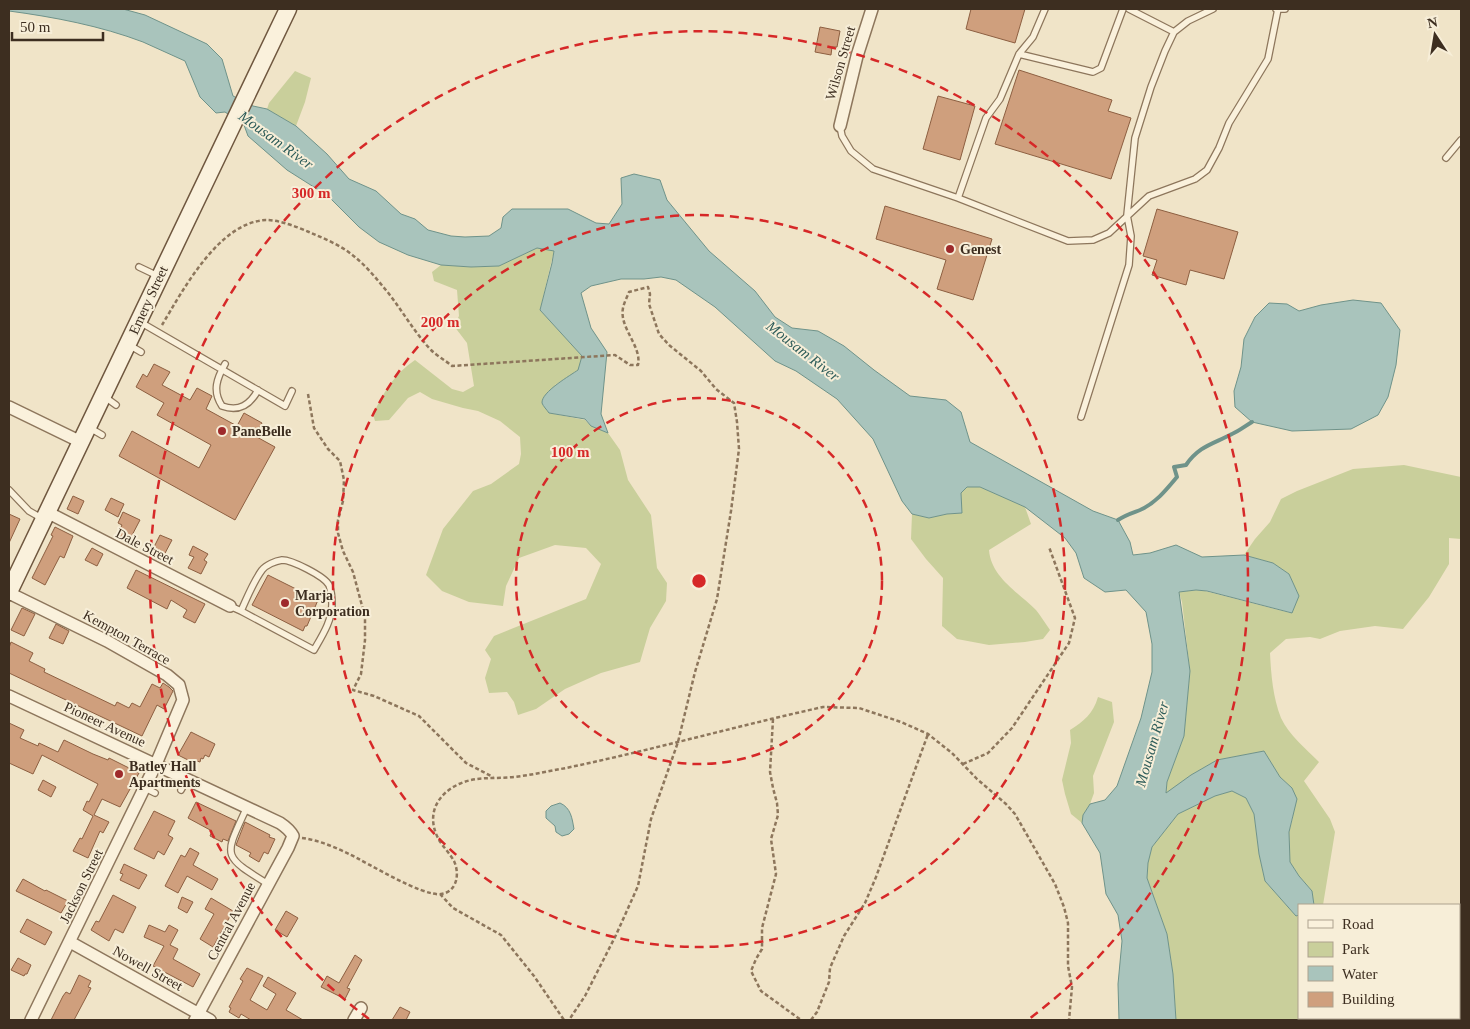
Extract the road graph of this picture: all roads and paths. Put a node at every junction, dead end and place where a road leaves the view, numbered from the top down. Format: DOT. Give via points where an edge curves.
graph roads {
  1 [pos="288,9"];
  2 [pos="872,9"];
  3 [pos="1045,9"];
  4 [pos="1123,9"];
  5 [pos="1128,9"];
  6 [pos="1213,9"];
  7 [pos="1277,9"];
  8 [pos="1285,9"];
  9 [pos="1174,32"];
  10 [pos="1018,54"];
  11 [pos="840,126"];
  12 [pos="1461,140"];
  13 [pos="1446,158"];
  14 [pos="958,198"];
  15 [pos="1127,215"];
  16 [pos="139,267"];
  17 [pos="160,277"];
  18 [pos="138,321"];
  19 [pos="158,333"];
  20 [pos="224,367"];
  21 [pos="258,390"];
  22 [pos="292,391"];
  23 [pos="308,394"];
  24 [pos="9,407"];
  25 [pos="1081,417"];
  26 [pos="91,435"];
  27 [pos="9,490"];
  28 [pos="46,516"];
  29 [pos="1049,547"];
  30 [pos="9,592"];
  31 [pos="230,606"];
  32 [pos="241,611"];
  33 [pos="9,696"];
  34 [pos="773,719"];
  35 [pos="928,734"];
  36 [pos="678,742"];
  37 [pos="156,764"];
  38 [pos="964,764"];
  39 [pos="493,777"];
  40 [pos="186,779"];
  41 [pos="181,790"];
  42 [pos="246,807"];
  43 [pos="292,836"];
  44 [pos="268,884"];
  45 [pos="440,894"];
  46 [pos="70,942"];
  47 [pos="361,1008"];
  48 [pos="197,1017"];
  49 [pos="31,1020"];
  50 [pos="210,1020"];
  51 [pos="354,1020"];
  52 [pos="564,1020"];
  53 [pos="569,1020"];
  54 [pos="801,1020"];
  55 [pos="811,1020"];
  56 [pos="1069,1020"];
  1 -- 17 [label="street, Emery Street"];
  2 -- 11 [label="street, Wilson Street"];
  3 -- 10 [label="lane" via="1033,37"];
  4 -- 10 [label="lane" via="1101,68 1092,72"];
  5 -- 9 [label="lane"];
  6 -- 9 [label="lane"];
  7 -- 8 [label="lane"];
  7 -- 15 [label="lane" via="1268,59 1229,123 1207,170 1195,179 1149,196"];
  9 -- 15 [label="lane" via="1151,87 1135,138"];
  10 -- 14 [label="lane" via="1000,100 986,118"];
  11 -- 14 [label="lane" via="851,151 873,169"];
  12 -- 13 [label="lane"];
  14 -- 15 [label="lane" via="1068,241 1093,240 1109,233"];
  15 -- 25 [label="lane" via="1130,266"];
  16 -- 17 [label="lane"];
  17 -- 18 [label="street, Emery Street"];
  18 -- 19 [label="lane"];
  18 -- 26 [label="street, Emery Street" via="134,348"];
  19 -- 20 [label="lane"];
  19 -- 36 [label="path" via="187,283 209,254 224,239 255,222 275,221 304,230 356,258 431,350 452,366 616,355 630,366 638,364 640,357 627,333 622,309 629,292 648,287 649,304 659,334 734,404 739,450 717,599"];
  20 -- 21 [label="lane"];
  20 -- 21 [label="lane" via="216,384 222,406 234,409 247,405"];
  21 -- 22 [label="lane" via="284,406"];
  23 -- 39 [label="path" via="314,428 340,461 344,480 338,533 365,617 361,674 353,690 419,716 466,763"];
  24 -- 26 [label="street"];
  26 -- 28 [label="street, Emery Street"];
  27 -- 28 [label="lane" via="29,511"];
  28 -- 30 [label="street, Emery Street"];
  28 -- 31 [label="street, Dale Street"];
  29 -- 38 [label="path" via="1075,618 1069,642 1012,728 988,753"];
  30 -- 37 [label="street, Kempton Terrace" via="108,641 176,682 182,693 182,705"];
  31 -- 32 [label="lane"];
  32 -- 32 [label="lane" via="314,650 332,612 329,585 294,563 279,561 262,570"];
  33 -- 37 [label="street, Pioneer Avenue"];
  34 -- 35 [label="path" via="823,707 859,708"];
  34 -- 36 [label="path"];
  34 -- 54 [label="path" via="770,772 778,815 771,839 776,874 762,928 762,949 751,971 760,991"];
  35 -- 38 [label="path"];
  35 -- 55 [label="path" via="876,877 865,903 844,936 830,968 829,982"];
  36 -- 39 [label="path" via="566,768"];
  36 -- 53 [label="path" via="651,819 638,886 612,944"];
  37 -- 40 [label="street, Pioneer Avenue"];
  37 -- 46 [label="street, Jackson Street" via="150,791"];
  38 -- 56 [label="path" via="1015,814 1058,890 1068,924 1067,957 1072,987"];
  39 -- 45 [label="path" via="460,783 440,797 433,823 437,837 454,860 456,876 451,890"];
  40 -- 41 [label="lane"];
  40 -- 42 [label="street, Pioneer Avenue"];
  42 -- 43 [label="street, Pioneer Avenue" via="280,823"];
  42 -- 44 [label="lane" via="230,851 236,864"];
  43 -- 44 [label="street, Central Avenue"];
  43 -- 45 [label="path" via="333,847 407,884"];
  44 -- 48 [label="street, Central Avenue"];
  45 -- 52 [label="path" via="453,908 501,936"];
  46 -- 48 [label="street, Nowell Street"];
  46 -- 49 [label="street, Jackson Street"];
  47 -- 51 [label="street"];
  48 -- 50 [label="street, Nowell Street"];
}
